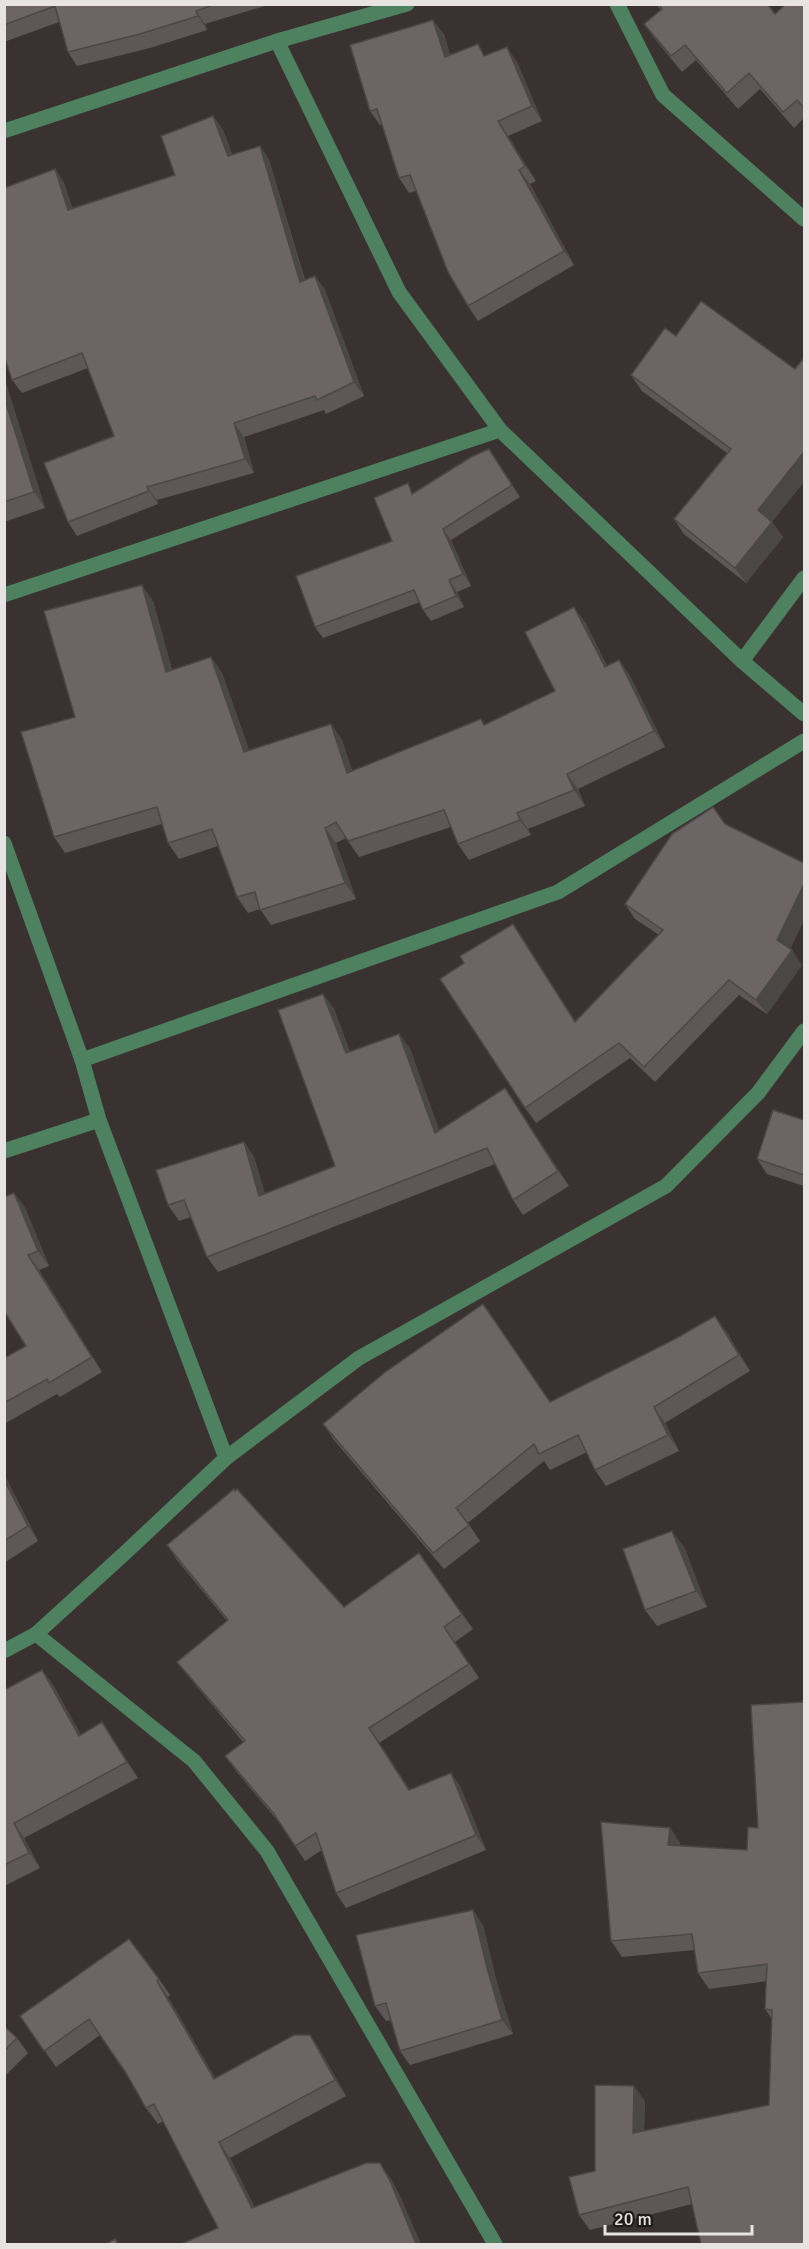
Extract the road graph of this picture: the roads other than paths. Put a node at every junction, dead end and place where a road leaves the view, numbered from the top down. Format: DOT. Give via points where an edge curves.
graph roads {
  1 [pos="406,4"];
  2 [pos="617,4"];
  3 [pos="277,42"];
  4 [pos="4,131"];
  5 [pos="804,219"];
  6 [pos="500,430"];
  7 [pos="804,578"];
  8 [pos="4,595"];
  9 [pos="742,661"];
  10 [pos="804,714"];
  11 [pos="804,741"];
  12 [pos="4,843"];
  13 [pos="804,1031"];
  14 [pos="82,1060"];
  15 [pos="99,1120"];
  16 [pos="4,1151"];
  17 [pos="226,1458"];
  18 [pos="36,1634"];
  19 [pos="4,1651"];
  20 [pos="495,2244"];
  1 -- 3 [label="street"];
  2 -- 5 [label="street" via="663,95"];
  3 -- 4 [label="street"];
  3 -- 6 [label="street" via="399,292"];
  6 -- 8 [label="street"];
  6 -- 9 [label="street"];
  7 -- 9 [label="street"];
  9 -- 10 [label="street"];
  11 -- 14 [label="street" via="558,892"];
  12 -- 14 [label="street"];
  13 -- 17 [label="street" via="758,1093 666,1186 359,1358"];
  14 -- 15 [label="street"];
  15 -- 16 [label="street"];
  15 -- 17 [label="street"];
  17 -- 18 [label="street"];
  18 -- 19 [label="street"];
  18 -- 20 [label="street" via="194,1761 267,1851"];
}
